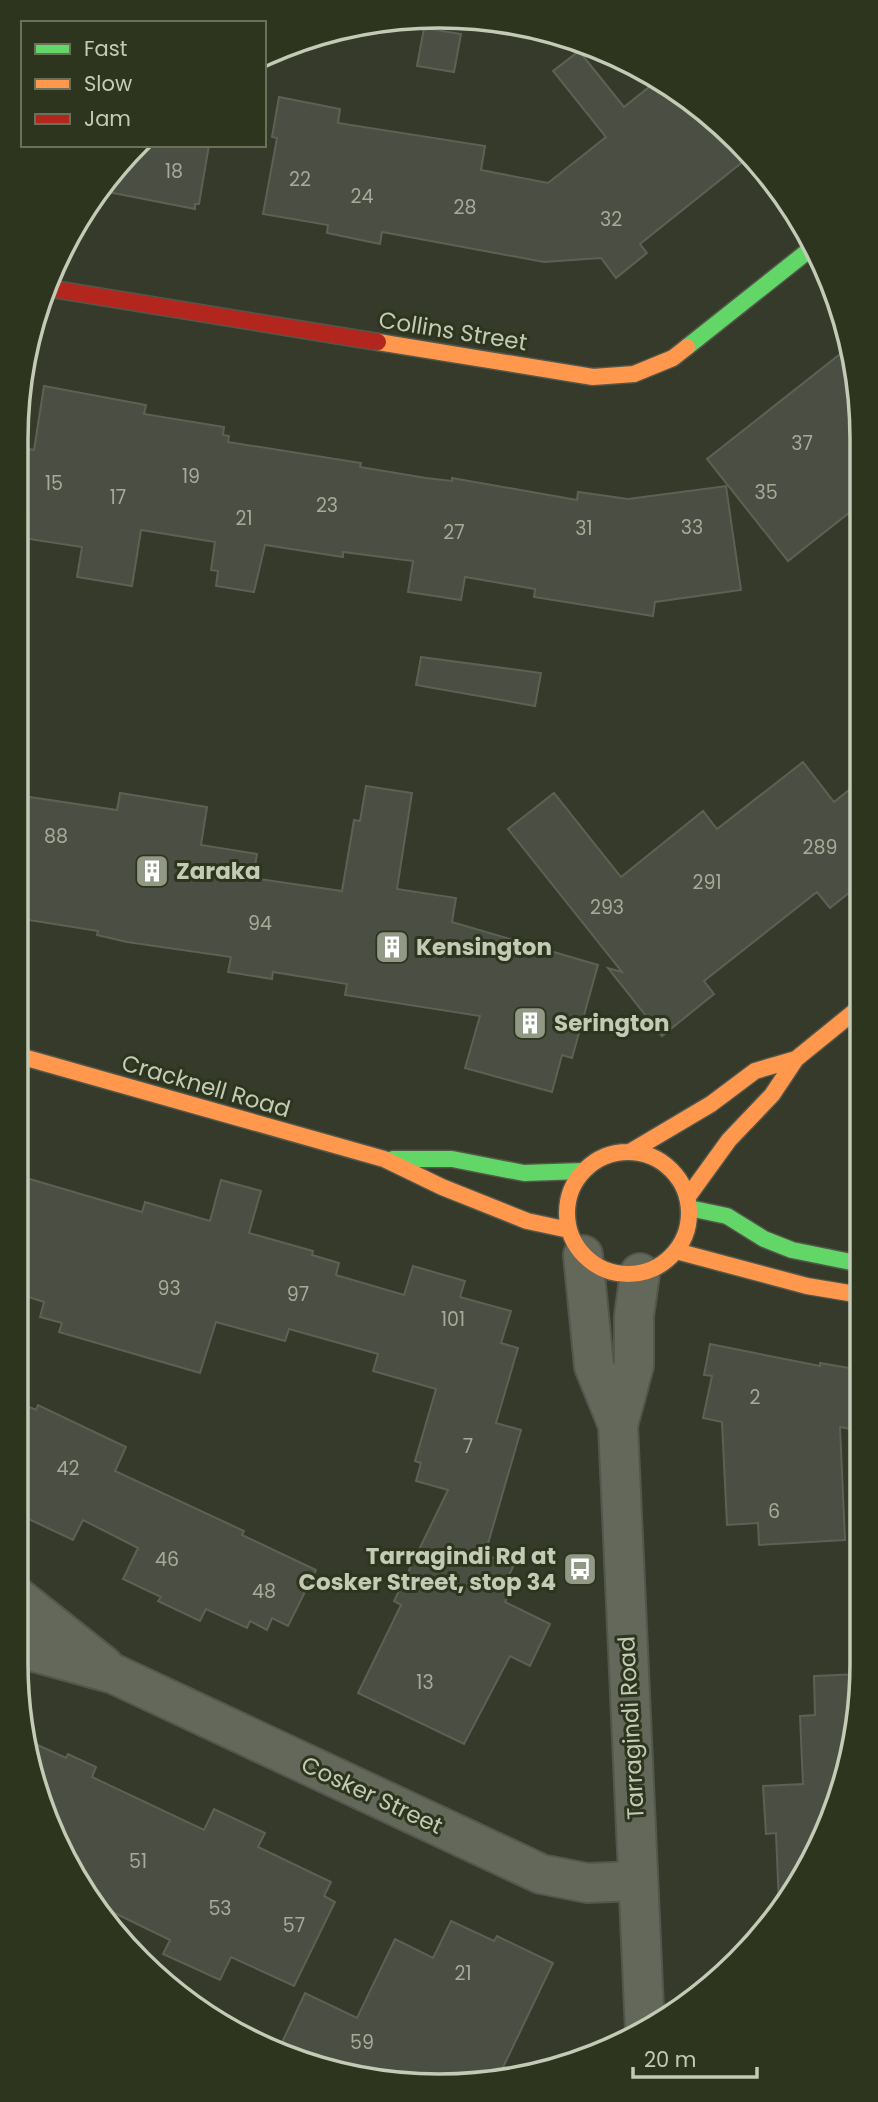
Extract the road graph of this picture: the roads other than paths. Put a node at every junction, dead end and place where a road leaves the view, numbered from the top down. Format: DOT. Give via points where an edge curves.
graph roads {
  1 [pos="806,253"];
  2 [pos="56,290"];
  3 [pos="850,1015"];
  4 [pos="28,1058"];
  5 [pos="796,1059"];
  6 [pos="629,1152"];
  7 [pos="384,1160"];
  8 [pos="583,1171"];
  9 [pos="688,1203"];
  10 [pos="576,1242"];
  11 [pos="676,1251"];
  12 [pos="850,1262"];
  13 [pos="640,1273"];
  14 [pos="850,1293"];
  15 [pos="618,1425"];
  16 [pos="28,1606"];
  17 [pos="28,1650"];
  18 [pos="114,1674"];
  19 [pos="638,1881"];
  20 [pos="644,2019"];
  1 -- 2 [label="street, Collins Street" via="673,358 634,374 611,376 579,375"];
  3 -- 5 [label="street"];
  4 -- 7 [label="street, Cracknell Road"];
  5 -- 6 [label="street" via="755,1071 711,1104"];
  5 -- 9 [label="street" via="772,1095 729,1140"];
  6 -- 8 [label="street" via="612,1153"];
  6 -- 9 [label="street" via="649,1155 666,1165 679,1180"];
  7 -- 8 [label="street, Cracknell Road" via="452,1159 524,1173"];
  7 -- 10 [label="street, Cracknell Road"];
  8 -- 10 [label="street" via="571,1188 567,1209"];
  9 -- 11 [label="street" via="684,1238"];
  9 -- 12 [label="street" via="727,1216 792,1250"];
  10 -- 13 [label="street" via="600,1267"];
  10 -- 15 [label="street, Tarragindi Road" via="594,1366"];
  11 -- 13 [label="street" via="660,1265"];
  11 -- 14 [label="street"];
  13 -- 15 [label="street, Tarragindi Road" via="634,1365"];
  15 -- 19 [label="street, Tarragindi Road"];
  16 -- 18 [label="street, Cosker Street"];
  17 -- 18 [label="street, Cosker Street"];
  18 -- 19 [label="street, Cosker Street" via="541,1874 587,1882"];
  19 -- 20 [label="street, Tarragindi Road"];
}
